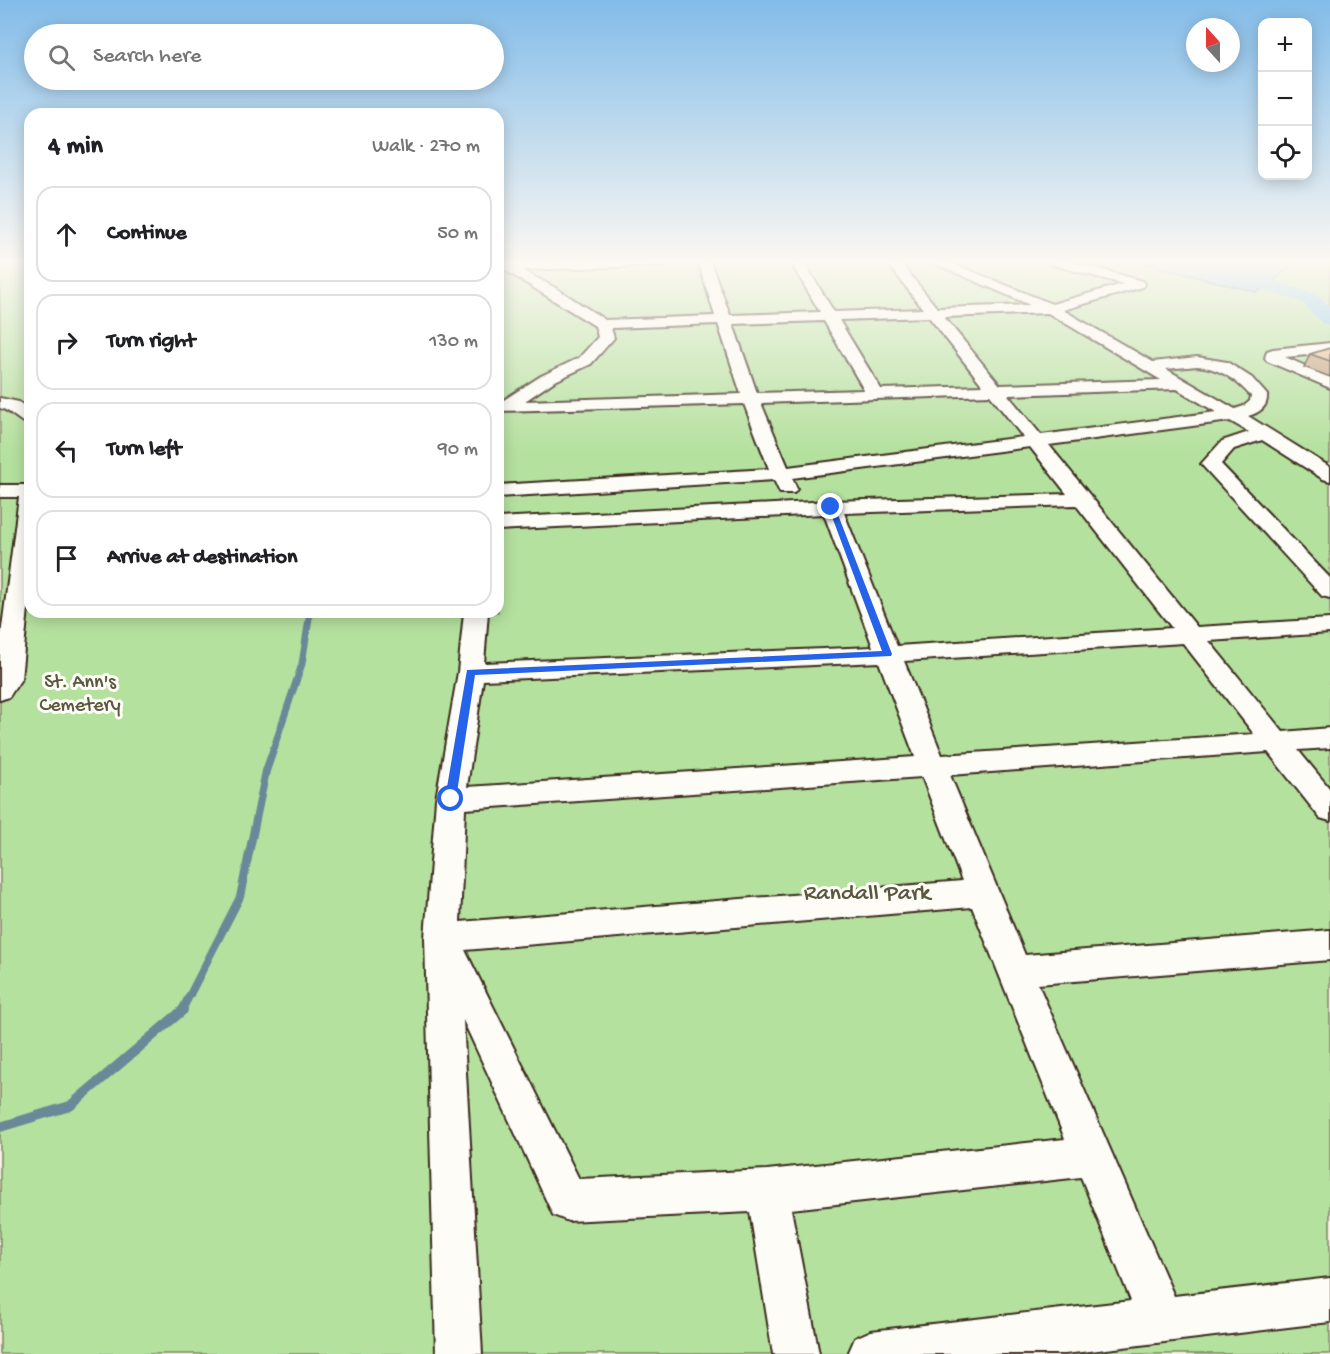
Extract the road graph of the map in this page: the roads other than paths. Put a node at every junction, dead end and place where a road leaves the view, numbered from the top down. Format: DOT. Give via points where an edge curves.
graph roads {
  1 [pos="602,324"];
  2 [pos="724,324"];
  3 [pos="834,324"];
  4 [pos="943,324"];
  5 [pos="1078,324"];
  6 [pos="1330,348"];
  7 [pos="1150,367"];
  8 [pos="1330,383"];
  9 [pos="1179,384"];
  10 [pos="998,392"];
  11 [pos="876,395"];
  12 [pos="751,399"];
  13 [pos="0,404"];
  14 [pos="504,409"];
  15 [pos="504,410"];
  16 [pos="24,415"];
  17 [pos="1234,415"];
  18 [pos="1264,433"];
  19 [pos="1034,440"];
  20 [pos="782,474"];
  21 [pos="1330,475"];
  22 [pos="0,491"];
  23 [pos="24,491"];
  24 [pos="504,491"];
  25 [pos="1082,499"];
  26 [pos="831,507"];
  27 [pos="793,509"];
  28 [pos="24,514"];
  29 [pos="504,524"];
  30 [pos="11,565"];
  31 [pos="1330,591"];
  32 [pos="476,618"];
  33 [pos="1330,626"];
  34 [pos="1191,635"];
  35 [pos="888,654"];
  36 [pos="471,672"];
  37 [pos="3,684"];
  38 [pos="1330,738"];
  39 [pos="1276,741"];
  40 [pos="932,765"];
  41 [pos="451,799"];
  42 [pos="1330,810"];
  43 [pos="982,893"];
  44 [pos="442,938"];
  45 [pos="1330,945"];
  46 [pos="1015,971"];
  47 [pos="1092,1156"];
  48 [pos="767,1191"];
  49 [pos="1330,1300"];
  50 [pos="1162,1321"];
  51 [pos="459,1354"];
  52 [pos="796,1354"];
  53 [pos="871,1354"];
  1 -- 14 [label="street" via="606,338 585,361 547,379"];
  2 -- 12 [label="street"];
  3 -- 11 [label="street"];
  4 -- 10 [label="street"];
  5 -- 7 [label="street"];
  6 -- 8 [label="street" via="1273,354 1273,358"];
  7 -- 9 [label="street"];
  7 -- 17 [label="street" via="1216,362 1259,395 1259,402 1250,410"];
  9 -- 10 [label="street"];
  9 -- 17 [label="street"];
  10 -- 11 [label="street"];
  10 -- 19 [label="street"];
  11 -- 12 [label="street"];
  12 -- 15 [label="street"];
  12 -- 20 [label="street"];
  13 -- 16 [label="street" via="13,406"];
  17 -- 18 [label="street"];
  17 -- 19 [label="street"];
  18 -- 21 [label="street"];
  18 -- 31 [label="street" via="1228,445 1210,464"];
  19 -- 20 [label="street"];
  19 -- 25 [label="street"];
  20 -- 24 [label="street"];
  20 -- 27 [label="street"];
  22 -- 23 [label="street"];
  25 -- 26 [label="street"];
  25 -- 34 [label="street"];
  26 -- 27 [label="street"];
  26 -- 35 [label="street"];
  27 -- 29 [label="street"];
  28 -- 30 [label="street"];
  30 -- 37 [label="street"];
  32 -- 36 [label="street"];
  33 -- 34 [label="street"];
  34 -- 35 [label="street"];
  34 -- 39 [label="street"];
  35 -- 36 [label="street"];
  35 -- 40 [label="street"];
  36 -- 41 [label="street"];
  38 -- 39 [label="street"];
  39 -- 40 [label="street"];
  39 -- 42 [label="street"];
  40 -- 41 [label="street"];
  40 -- 43 [label="street"];
  41 -- 44 [label="street"];
  43 -- 44 [label="street"];
  43 -- 46 [label="street"];
  44 -- 48 [label="street" via="568,1200"];
  44 -- 51 [label="street"];
  45 -- 46 [label="street"];
  46 -- 47 [label="street"];
  47 -- 48 [label="street"];
  47 -- 50 [label="street"];
  48 -- 52 [label="street"];
  49 -- 50 [label="street"];
  50 -- 53 [label="street"];
}
